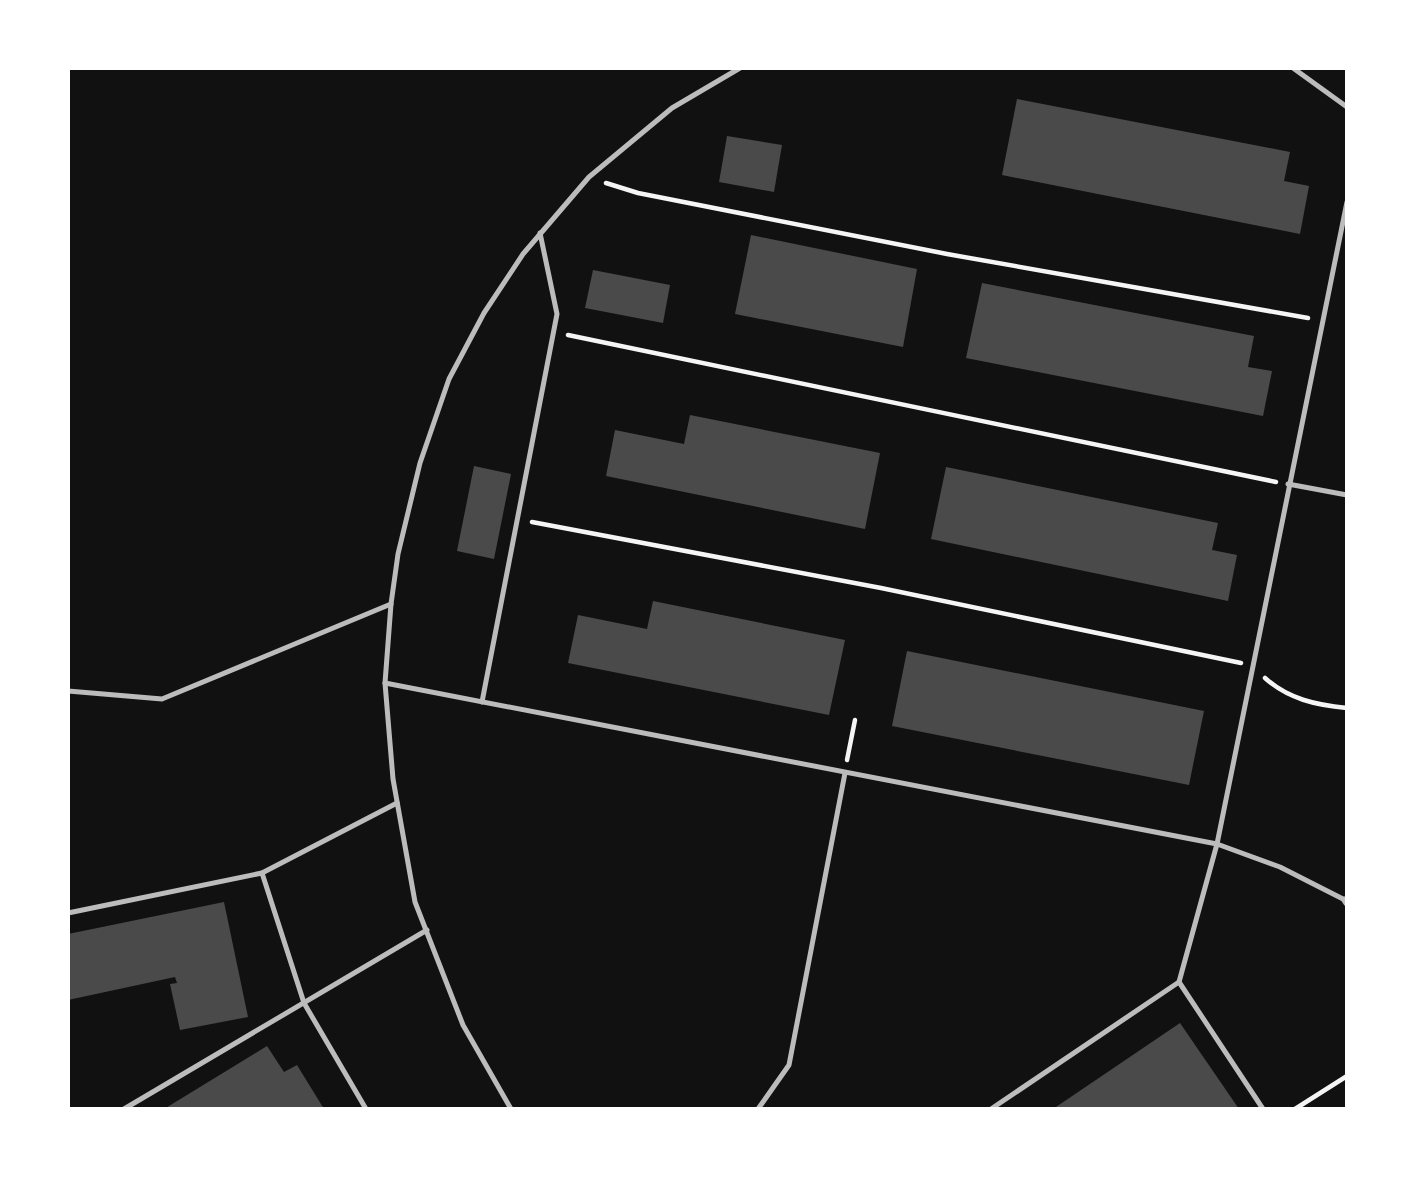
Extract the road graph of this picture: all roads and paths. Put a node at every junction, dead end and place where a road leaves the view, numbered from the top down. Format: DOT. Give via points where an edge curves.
graph roads {
  1 [pos="740,68"];
  2 [pos="1293,68"];
  3 [pos="1347,107"];
  4 [pos="589,177"];
  5 [pos="1347,202"];
  6 [pos="540,233"];
  7 [pos="1322,321"];
  8 [pos="554,332"];
  9 [pos="1288,484"];
  10 [pos="1347,495"];
  11 [pos="517,519"];
  12 [pos="391,604"];
  13 [pos="1252,666"];
  14 [pos="385,683"];
  15 [pos="68,691"];
  16 [pos="482,702"];
  17 [pos="1347,708"];
  18 [pos="855,720"];
  19 [pos="845,773"];
  20 [pos="397,803"];
  21 [pos="1217,844"];
  22 [pos="262,873"];
  23 [pos="1346,901"];
  24 [pos="68,913"];
  25 [pos="426,930"];
  26 [pos="1179,982"];
  27 [pos="304,1003"];
  28 [pos="1347,1076"];
  29 [pos="124,1109"];
  30 [pos="366,1109"];
  31 [pos="511,1109"];
  32 [pos="758,1109"];
  33 [pos="991,1109"];
  34 [pos="1263,1109"];
  35 [pos="1295,1109"];
  1 -- 4 [label="lane" via="672,108"];
  2 -- 3 [label="lane"];
  4 -- 6 [label="lane"];
  4 -- 7 [label="path" via="638,193"];
  5 -- 7 [label="lane"];
  6 -- 8 [label="lane" via="557,314"];
  6 -- 12 [label="lane" via="484,313 449,379 420,463"];
  7 -- 9 [label="lane"];
  8 -- 9 [label="path"];
  8 -- 11 [label="lane"];
  9 -- 10 [label="lane"];
  9 -- 13 [label="lane"];
  11 -- 13 [label="path" via="881,588"];
  11 -- 16 [label="lane"];
  12 -- 14 [label="lane"];
  12 -- 15 [label="lane" via="162,699"];
  13 -- 17 [label="path" via="1278,690 1304,701"];
  13 -- 21 [label="lane"];
  14 -- 16 [label="lane"];
  14 -- 20 [label="lane"];
  16 -- 19 [label="lane"];
  18 -- 19 [label="path"];
  19 -- 21 [label="lane"];
  19 -- 32 [label="lane" via="789,1065"];
  20 -- 22 [label="lane"];
  20 -- 25 [label="lane" via="415,902"];
  21 -- 23 [label="lane" via="1280,867"];
  21 -- 26 [label="lane"];
  22 -- 24 [label="lane"];
  22 -- 27 [label="lane"];
  25 -- 27 [label="lane"];
  25 -- 31 [label="lane" via="463,1025"];
  26 -- 33 [label="lane"];
  26 -- 34 [label="lane"];
  27 -- 29 [label="lane"];
  27 -- 30 [label="lane"];
  28 -- 35 [label="path"];
}
